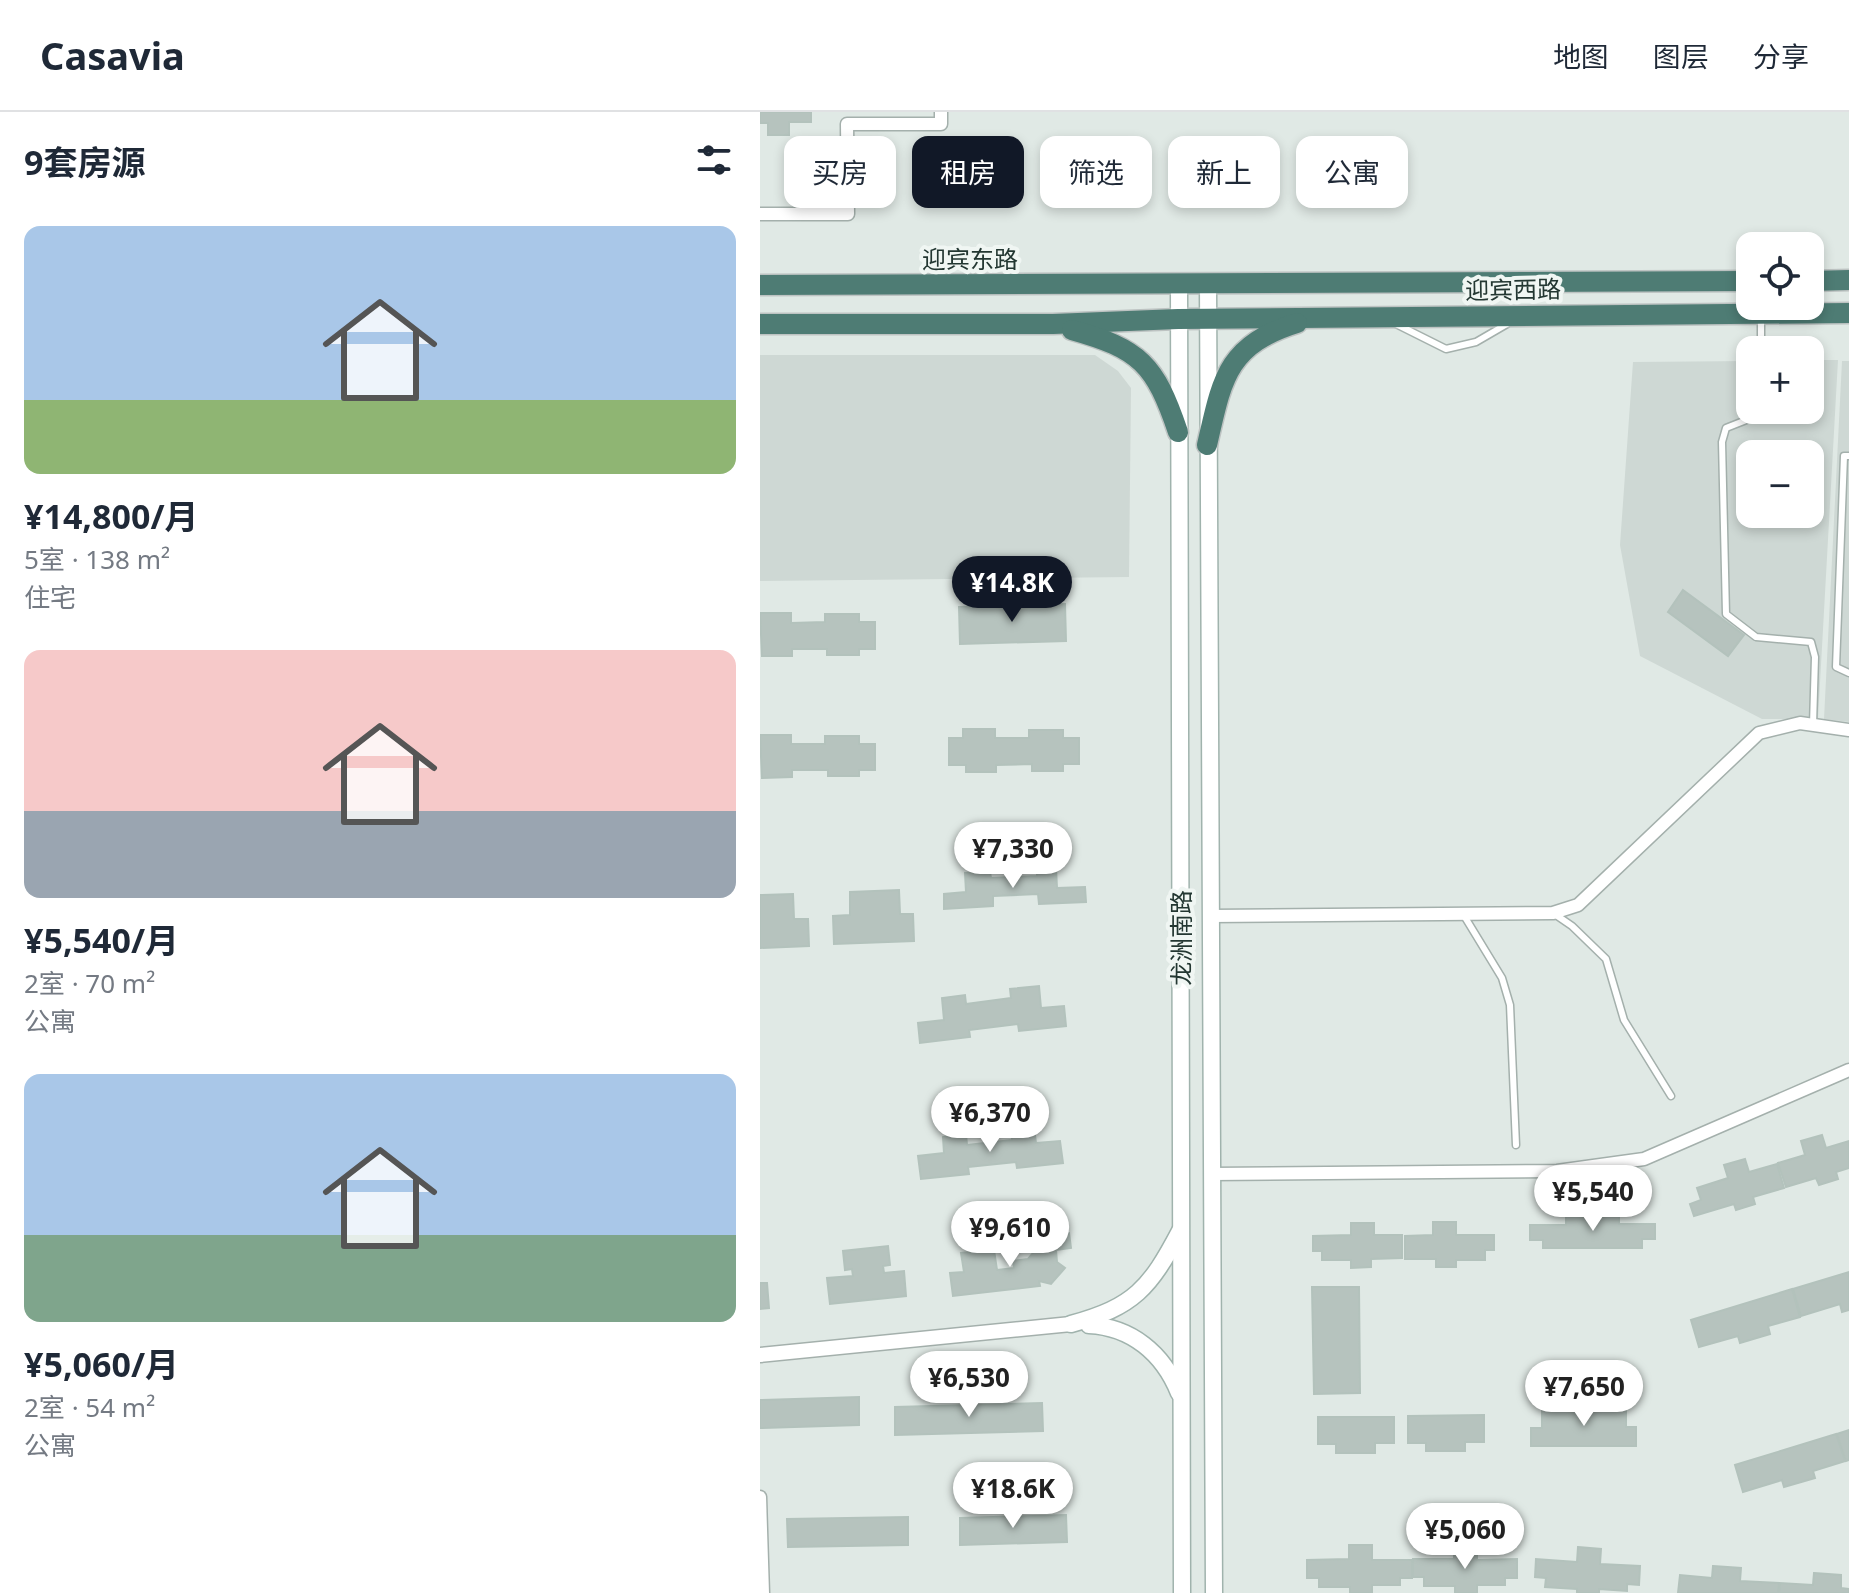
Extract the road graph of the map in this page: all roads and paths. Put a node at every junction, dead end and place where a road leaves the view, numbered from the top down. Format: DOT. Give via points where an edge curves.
graph roads {
  1 [pos="941,112"];
  2 [pos="760,214"];
  3 [pos="1849,280"];
  4 [pos="1736,281"];
  5 [pos="1824,281"];
  6 [pos="1179,283"];
  7 [pos="1208,284"];
  8 [pos="760,285"];
  9 [pos="1736,311"];
  10 [pos="1824,312"];
  11 [pos="1849,313"];
  12 [pos="1522,314"];
  13 [pos="1314,317"];
  14 [pos="1384,317"];
  15 [pos="1178,319"];
  16 [pos="1207,319"];
  17 [pos="760,324"];
  18 [pos="1053,324"];
  19 [pos="1736,424"];
  20 [pos="1178,432"];
  21 [pos="1207,445"];
  22 [pos="1849,456"];
  23 [pos="1849,673"];
  24 [pos="1813,725"];
  25 [pos="1849,730"];
  26 [pos="1553,913"];
  27 [pos="1463,914"];
  28 [pos="1210,916"];
  29 [pos="1849,1070"];
  30 [pos="1671,1096"];
  31 [pos="1516,1145"];
  32 [pos="1211,1174"];
  33 [pos="1181,1229"];
  34 [pos="1071,1324"];
  35 [pos="760,1355"];
  36 [pos="1182,1400"];
  37 [pos="760,1498"];
  38 [pos="763,1593"];
  39 [pos="1182,1593"];
  40 [pos="1214,1593"];
  1 -- 2 [label="street" via="941,124 847,124 848,214"];
  3 -- 5 [label="highway"];
  4 -- 7 [label="highway, 迎宾西路"];
  6 -- 7 [label="highway, 迎宾西路"];
  6 -- 8 [label="highway, 迎宾东路"];
  6 -- 15 [label="main road, 龙洲南路"];
  7 -- 16 [label="main road, 龙洲南路"];
  9 -- 12 [label="highway, 迎宾西路"];
  10 -- 11 [label="highway, 迎宾西路"];
  12 -- 14 [label="highway, 迎宾西路"];
  12 -- 14 [label="lane" via="1476,342 1446,349"];
  13 -- 14 [label="highway, 迎宾西路"];
  13 -- 16 [label="highway, 迎宾西路"];
  13 -- 21 [label="highway" via="1279,328 1231,362"];
  15 -- 16 [label="highway, 迎宾西路"];
  15 -- 18 [label="highway"];
  15 -- 20 [label="main road, 龙洲南路"];
  16 -- 21 [label="main road, 龙洲南路"];
  17 -- 18 [label="highway"];
  18 -- 20 [label="highway" via="1129,349 1150,372"];
  19 -- 24 [label="lane" via="1726,428 1722,442 1726,614 1756,637 1811,642"];
  20 -- 33 [label="main road, 龙洲南路"];
  21 -- 28 [label="main road, 龙洲南路"];
  22 -- 23 [label="lane" via="1844,456 1836,667"];
  24 -- 25 [label="street"];
  24 -- 26 [label="street" via="1759,733 1578,905"];
  26 -- 27 [label="street"];
  26 -- 30 [label="lane" via="1606,959 1624,1020"];
  27 -- 28 [label="street"];
  27 -- 31 [label="lane" via="1502,978 1510,1005"];
  28 -- 32 [label="main road, 龙洲南路"];
  29 -- 32 [label="street" via="1644,1159 1557,1171"];
  32 -- 40 [label="main road, 龙洲南路"];
  33 -- 34 [label="main road" via="1159,1271 1136,1295 1109,1314"];
  33 -- 36 [label="main road, 龙洲南路"];
  34 -- 35 [label="street"];
  34 -- 36 [label="main road" via="1107,1326 1134,1336 1173,1377"];
  36 -- 39 [label="main road, 龙洲南路"];
  37 -- 38 [label="street"];
}
